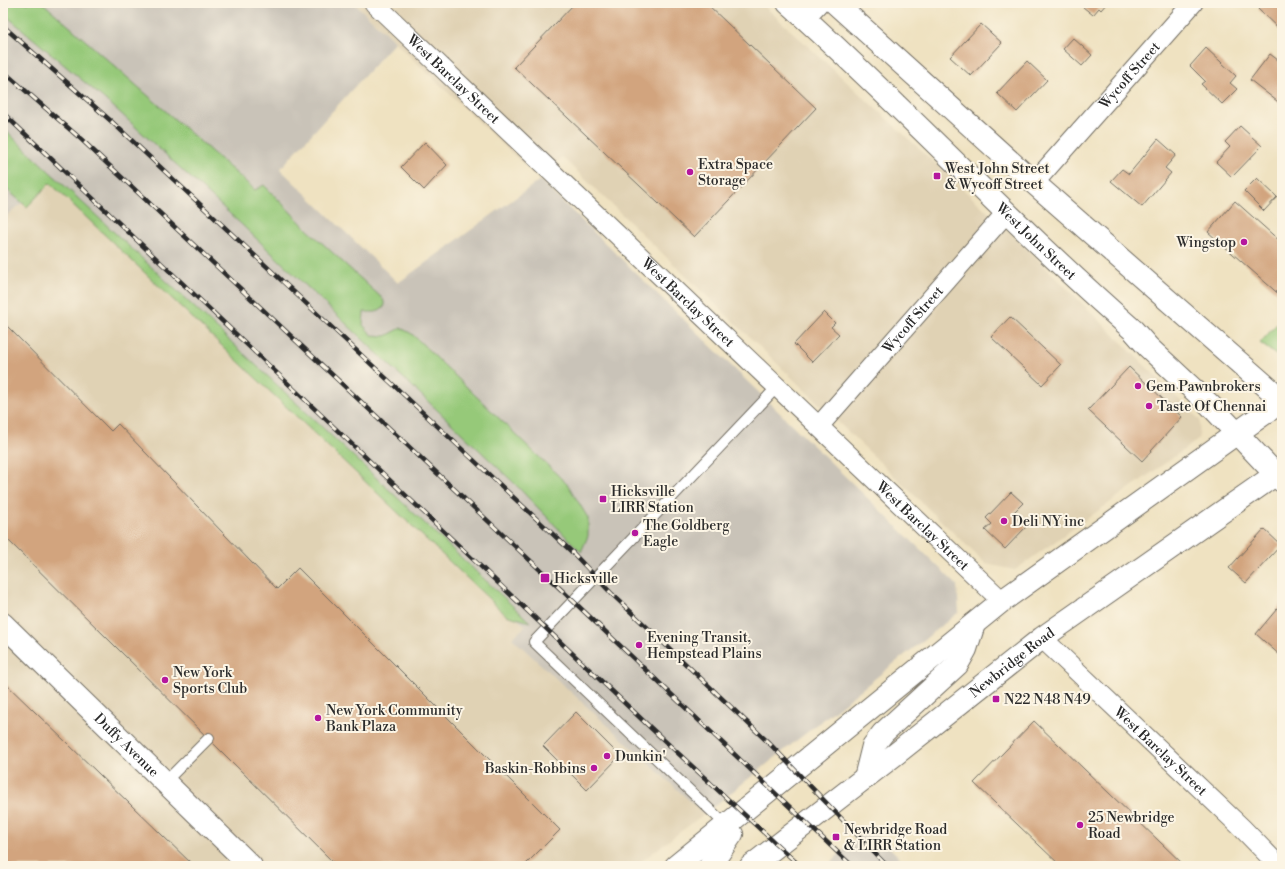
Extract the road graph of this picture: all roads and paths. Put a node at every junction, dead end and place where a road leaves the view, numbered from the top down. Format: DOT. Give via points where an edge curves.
graph roads {
  1 [pos="374,3"];
  2 [pos="788,3"];
  3 [pos="835,3"];
  4 [pos="1193,3"];
  5 [pos="812,11"];
  6 [pos="1034,183"];
  7 [pos="1006,214"];
  8 [pos="777,387"];
  9 [pos="1282,400"];
  10 [pos="819,426"];
  11 [pos="1236,433"];
  12 [pos="1280,475"];
  13 [pos="1002,601"];
  14 [pos="3,624"];
  15 [pos="974,624"];
  16 [pos="1042,638"];
  17 [pos="209,738"];
  18 [pos="865,778"];
  19 [pos="165,782"];
  20 [pos="727,826"];
  21 [pos="759,864"];
  22 [pos="251,866"];
  23 [pos="676,866"];
  24 [pos="710,866"];
  25 [pos="1279,866"];
  1 -- 8 [label="street, West Barclay Street"];
  2 -- 5 [label="main road, West John Street"];
  3 -- 6 [label="main road"];
  4 -- 6 [label="street, Wycoff Street"];
  5 -- 7 [label="main road, West John Street" via="826,37"];
  6 -- 9 [label="main road"];
  7 -- 10 [label="street, Wycoff Street"];
  7 -- 11 [label="main road, West John Street" via="1133,330"];
  8 -- 10 [label="street, West Barclay Street"];
  8 -- 20 [label="lane" via="534,642"];
  9 -- 11 [label="main road"];
  10 -- 13 [label="street, West Barclay Street"];
  11 -- 12 [label="main road, West John Street"];
  11 -- 13 [label="main road"];
  12 -- 16 [label="main road, Newbridge Road"];
  13 -- 15 [label="main road"];
  14 -- 19 [label="main road, Duffy Avenue"];
  15 -- 18 [label="main road" via="966,649 957,665 883,733 873,746"];
  15 -- 20 [label="main road"];
  16 -- 18 [label="main road, Newbridge Road"];
  16 -- 25 [label="street, West Barclay Street"];
  17 -- 19 [label="lane"];
  18 -- 21 [label="main road, Newbridge Road"];
  19 -- 22 [label="main road, Duffy Avenue"];
  20 -- 23 [label="main road"];
  20 -- 24 [label="main road" via="732,834"];
}
